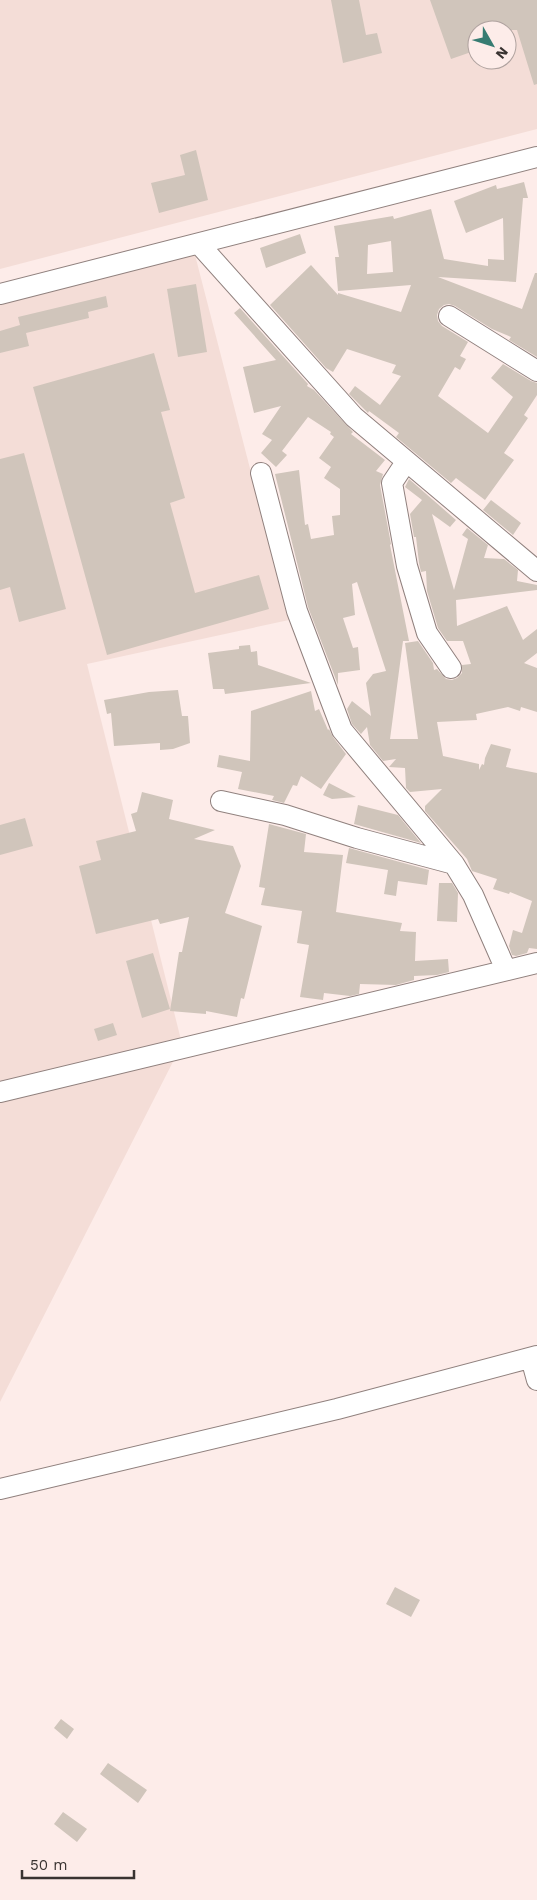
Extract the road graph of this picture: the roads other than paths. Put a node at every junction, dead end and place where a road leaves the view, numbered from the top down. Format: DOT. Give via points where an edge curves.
graph roads {
  1 [pos="537,157"];
  2 [pos="199,244"];
  3 [pos="0,294"];
  4 [pos="448,316"];
  5 [pos="537,372"];
  6 [pos="406,462"];
  7 [pos="261,473"];
  8 [pos="537,571"];
  9 [pos="451,668"];
  10 [pos="221,801"];
  11 [pos="454,864"];
  12 [pos="537,963"];
  13 [pos="506,970"];
  14 [pos="0,1092"];
  15 [pos="534,1357"];
  16 [pos="537,1380"];
  17 [pos="0,1489"];
  1 -- 2 [label="street"];
  2 -- 3 [label="street"];
  2 -- 6 [label="street" via="354,417"];
  4 -- 5 [label="street"];
  6 -- 8 [label="street"];
  6 -- 9 [label="street" via="392,483 407,566 427,633"];
  7 -- 11 [label="street" via="298,611 342,730"];
  10 -- 11 [label="street"];
  11 -- 13 [label="street" via="473,895"];
  12 -- 13 [label="street"];
  13 -- 14 [label="street"];
  15 -- 16 [label="street"];
  15 -- 17 [label="street" via="337,1409"];
}
